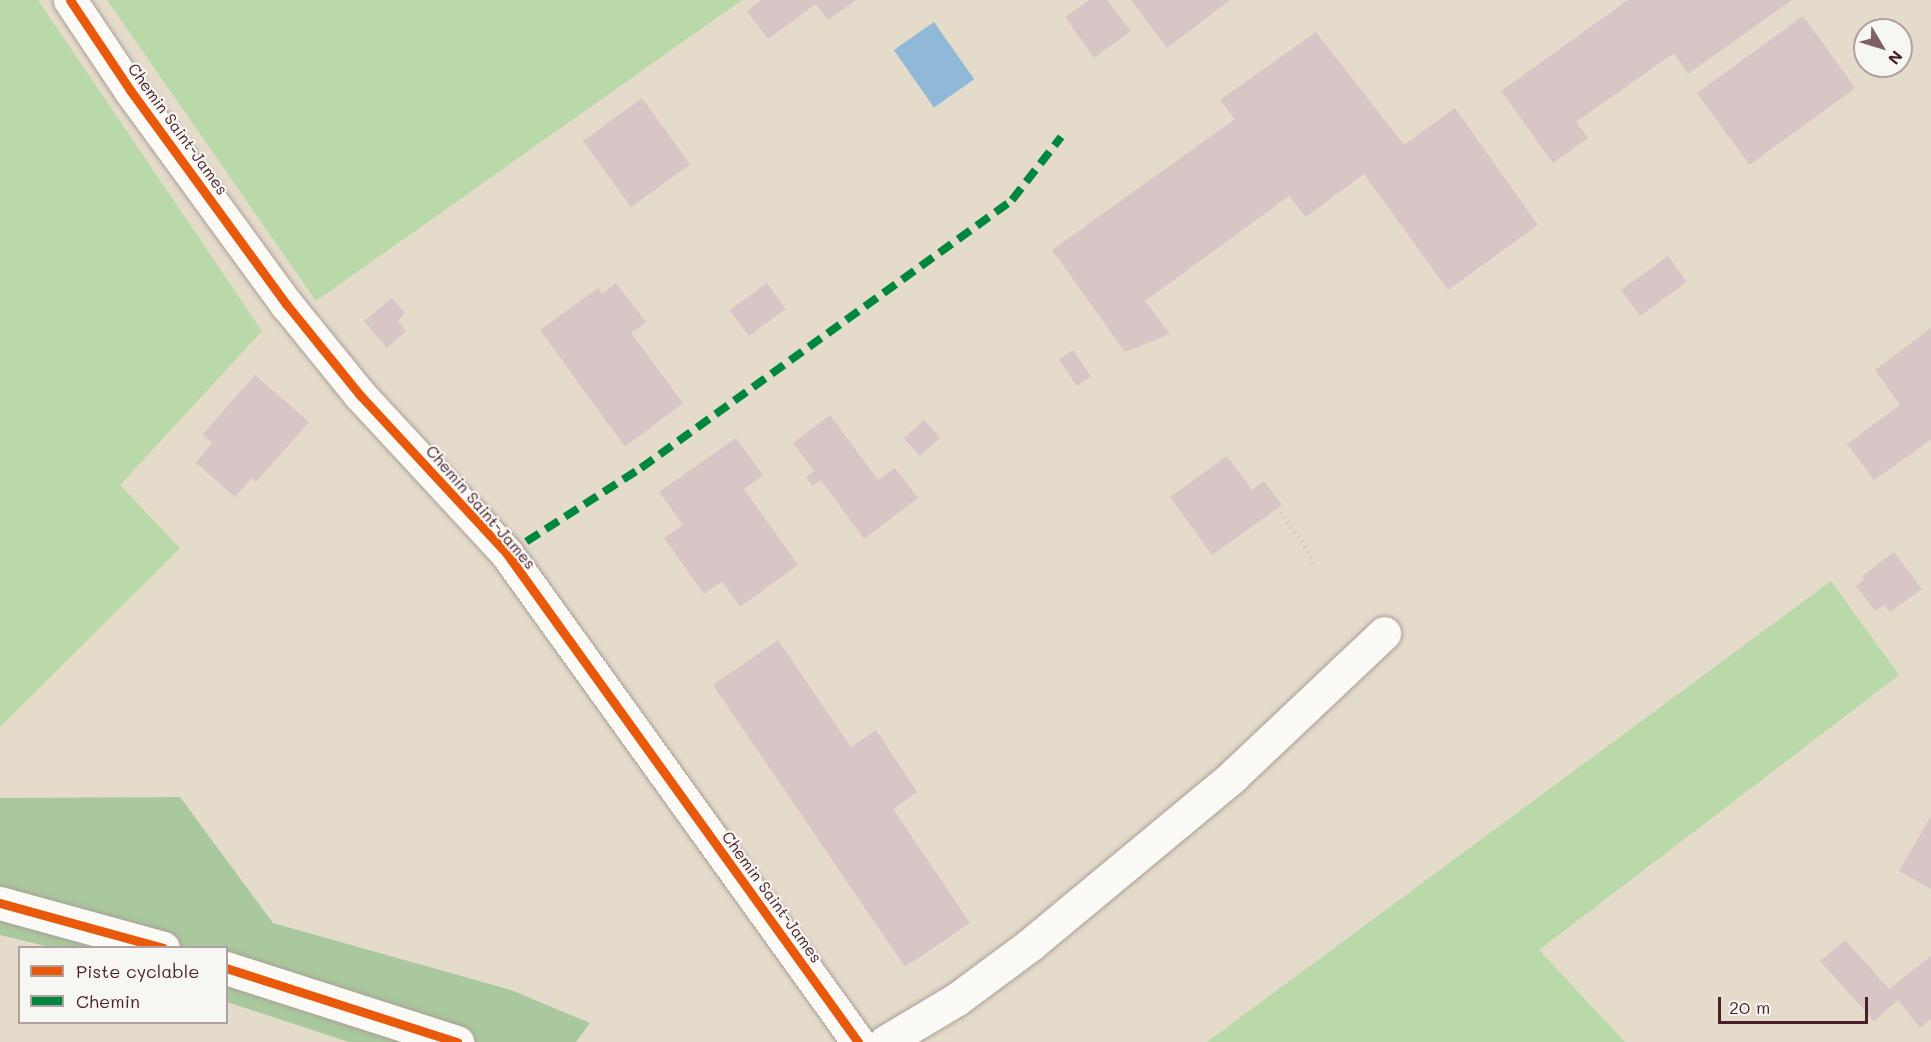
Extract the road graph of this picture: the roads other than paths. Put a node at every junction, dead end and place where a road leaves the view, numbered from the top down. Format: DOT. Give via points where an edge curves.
graph roads {
  1 [pos="70,0"];
  2 [pos="1384,633"];
  3 [pos="0,903"];
  4 [pos="156,946"];
  5 [pos="228,969"];
  6 [pos="457,1042"];
  7 [pos="858,1042"];
  8 [pos="885,1042"];
  1 -- 7 [label="street, Chemin Saint-James" via="130,90 287,305 360,395 507,554"];
  2 -- 8 [label="street" via="1233,776 1031,944 957,999"];
  3 -- 4 [label="street"];
  5 -- 6 [label="street"];
}
